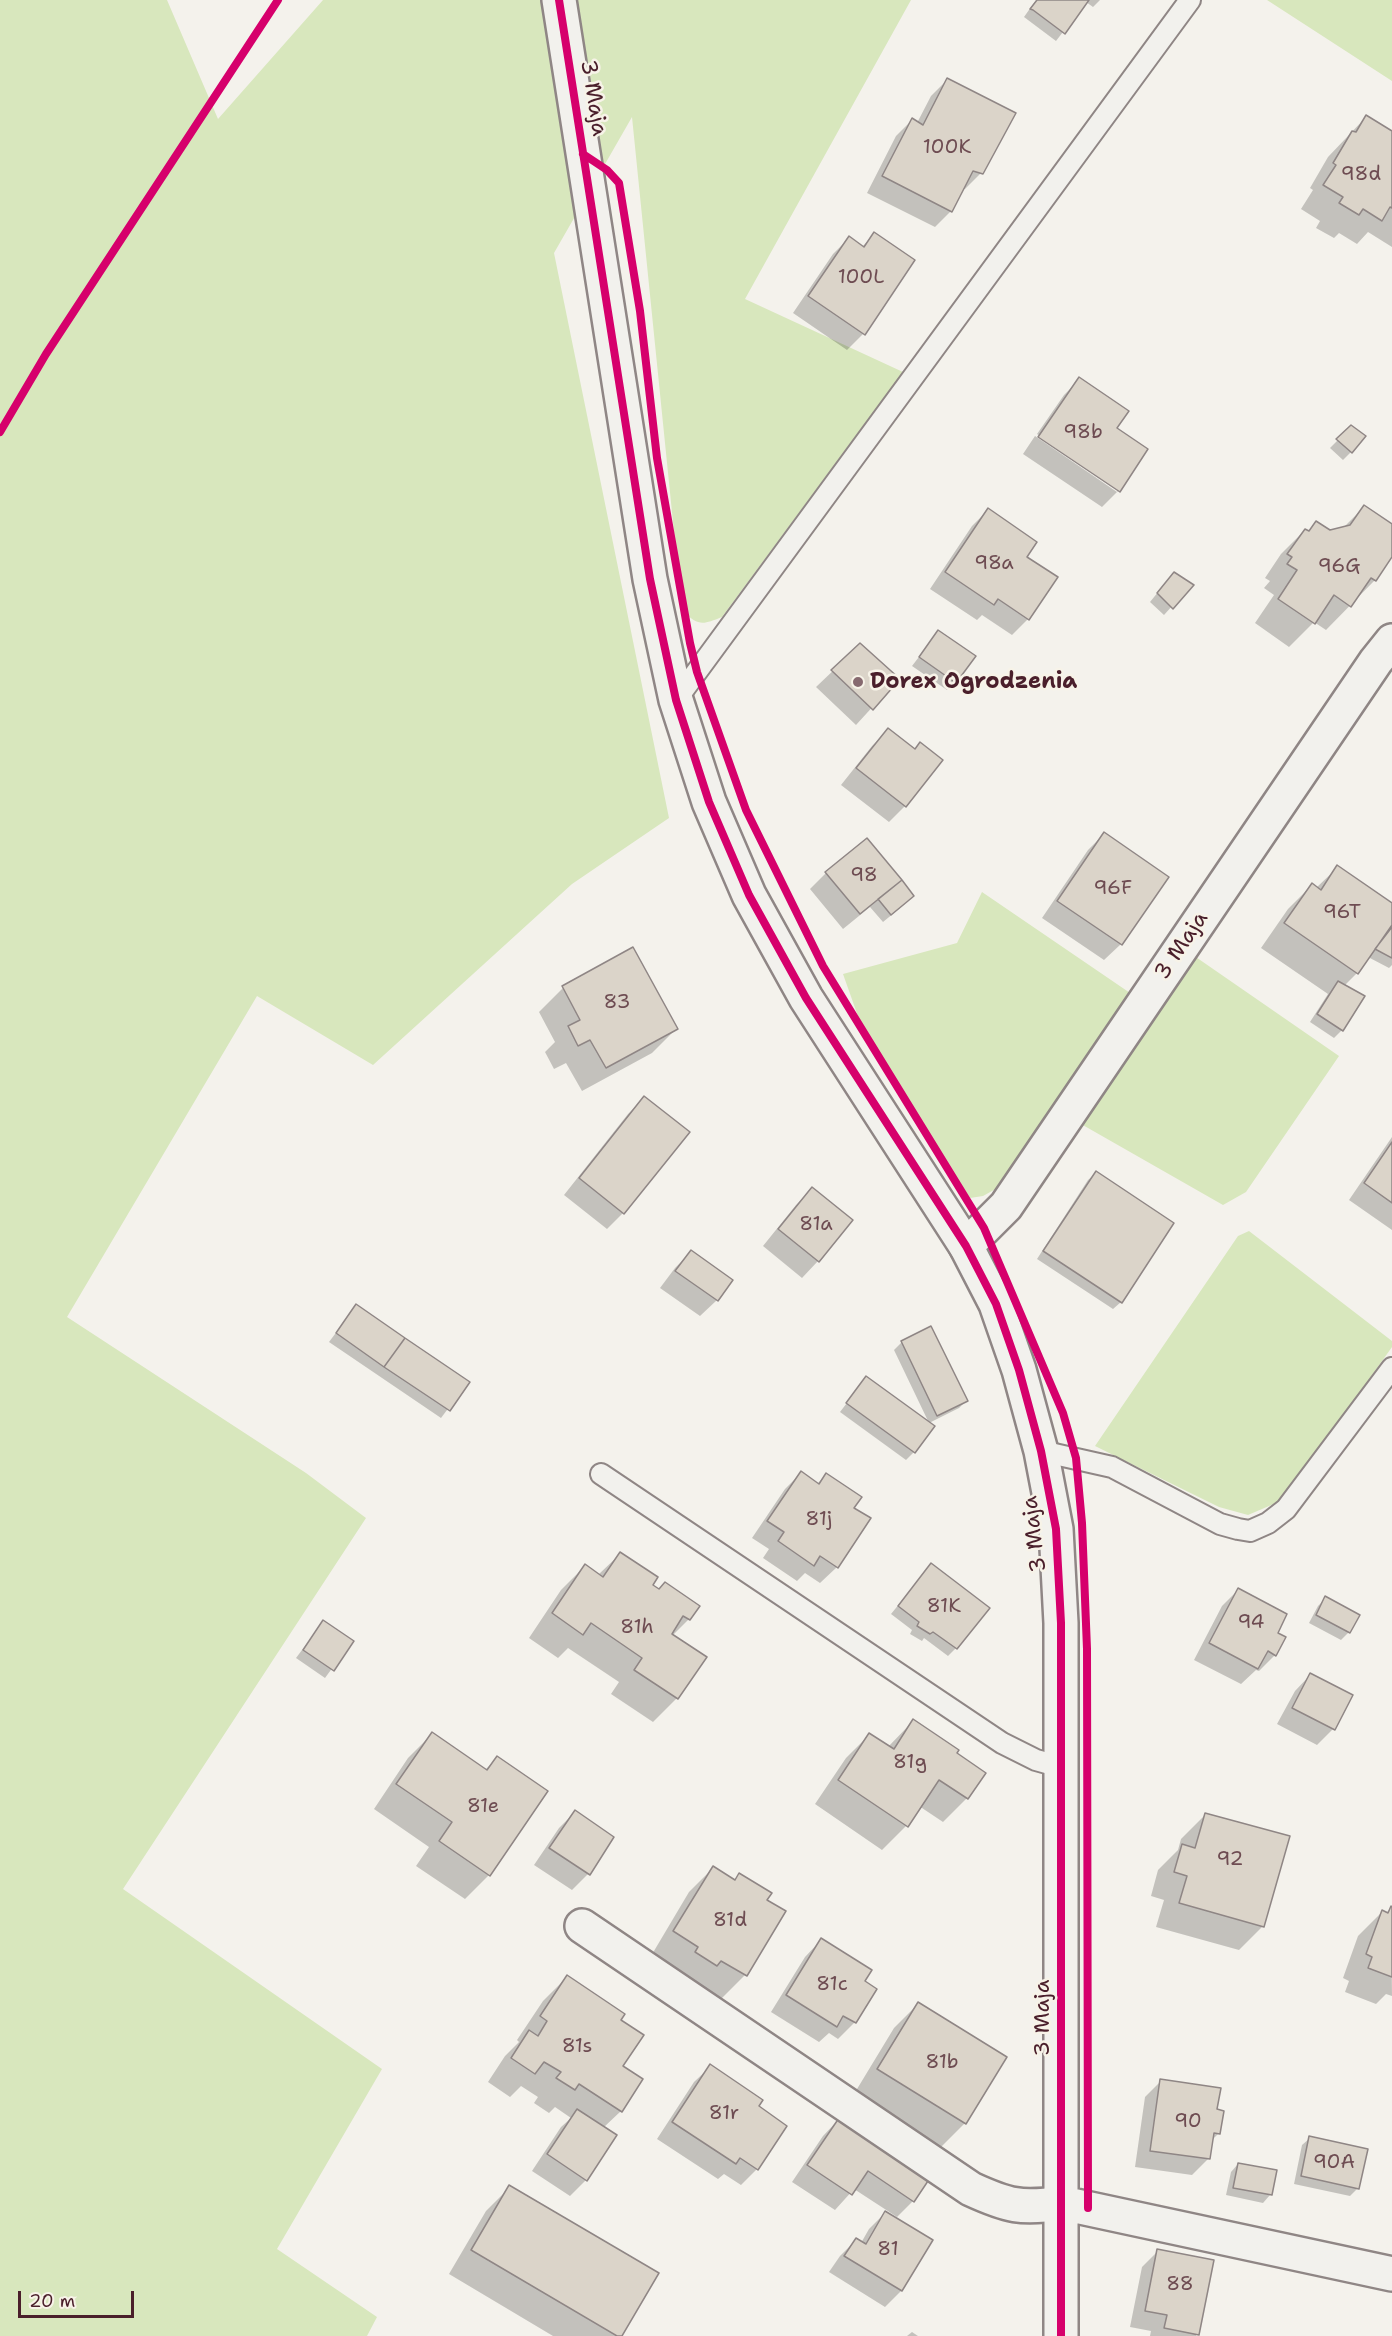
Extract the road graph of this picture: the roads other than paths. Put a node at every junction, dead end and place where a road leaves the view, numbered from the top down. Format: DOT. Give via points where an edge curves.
graph roads {
  1 [pos="559,0"];
  2 [pos="1190,0"];
  3 [pos="1392,640"];
  4 [pos="676,700"];
  5 [pos="966,1246"];
  6 [pos="1392,1368"];
  7 [pos="1041,1450"];
  8 [pos="601,1474"];
  9 [pos="1061,1767"];
  10 [pos="582,1926"];
  11 [pos="1062,2203"];
  12 [pos="1392,2274"];
  13 [pos="1061,2336"];
  1 -- 4 [label="street, 3 Maja" via="648,567"];
  2 -- 4 [label="lane"];
  3 -- 5 [label="street, 3 Maja" via="1006,1206"];
  4 -- 5 [label="street, 3 Maja" via="709,802 749,895 806,998"];
  5 -- 7 [label="street, 3 Maja" via="996,1304"];
  6 -- 7 [label="lane" via="1286,1509 1250,1531 1220,1524 1112,1467"];
  7 -- 9 [label="street, 3 Maja" via="1056,1540 1061,1623"];
  8 -- 9 [label="lane" via="1002,1743"];
  9 -- 11 [label="street, 3 Maja"];
  10 -- 11 [label="street" via="971,2189 1003,2204 1030,2207"];
  11 -- 12 [label="street"];
  11 -- 13 [label="street, 3 Maja"];
}
